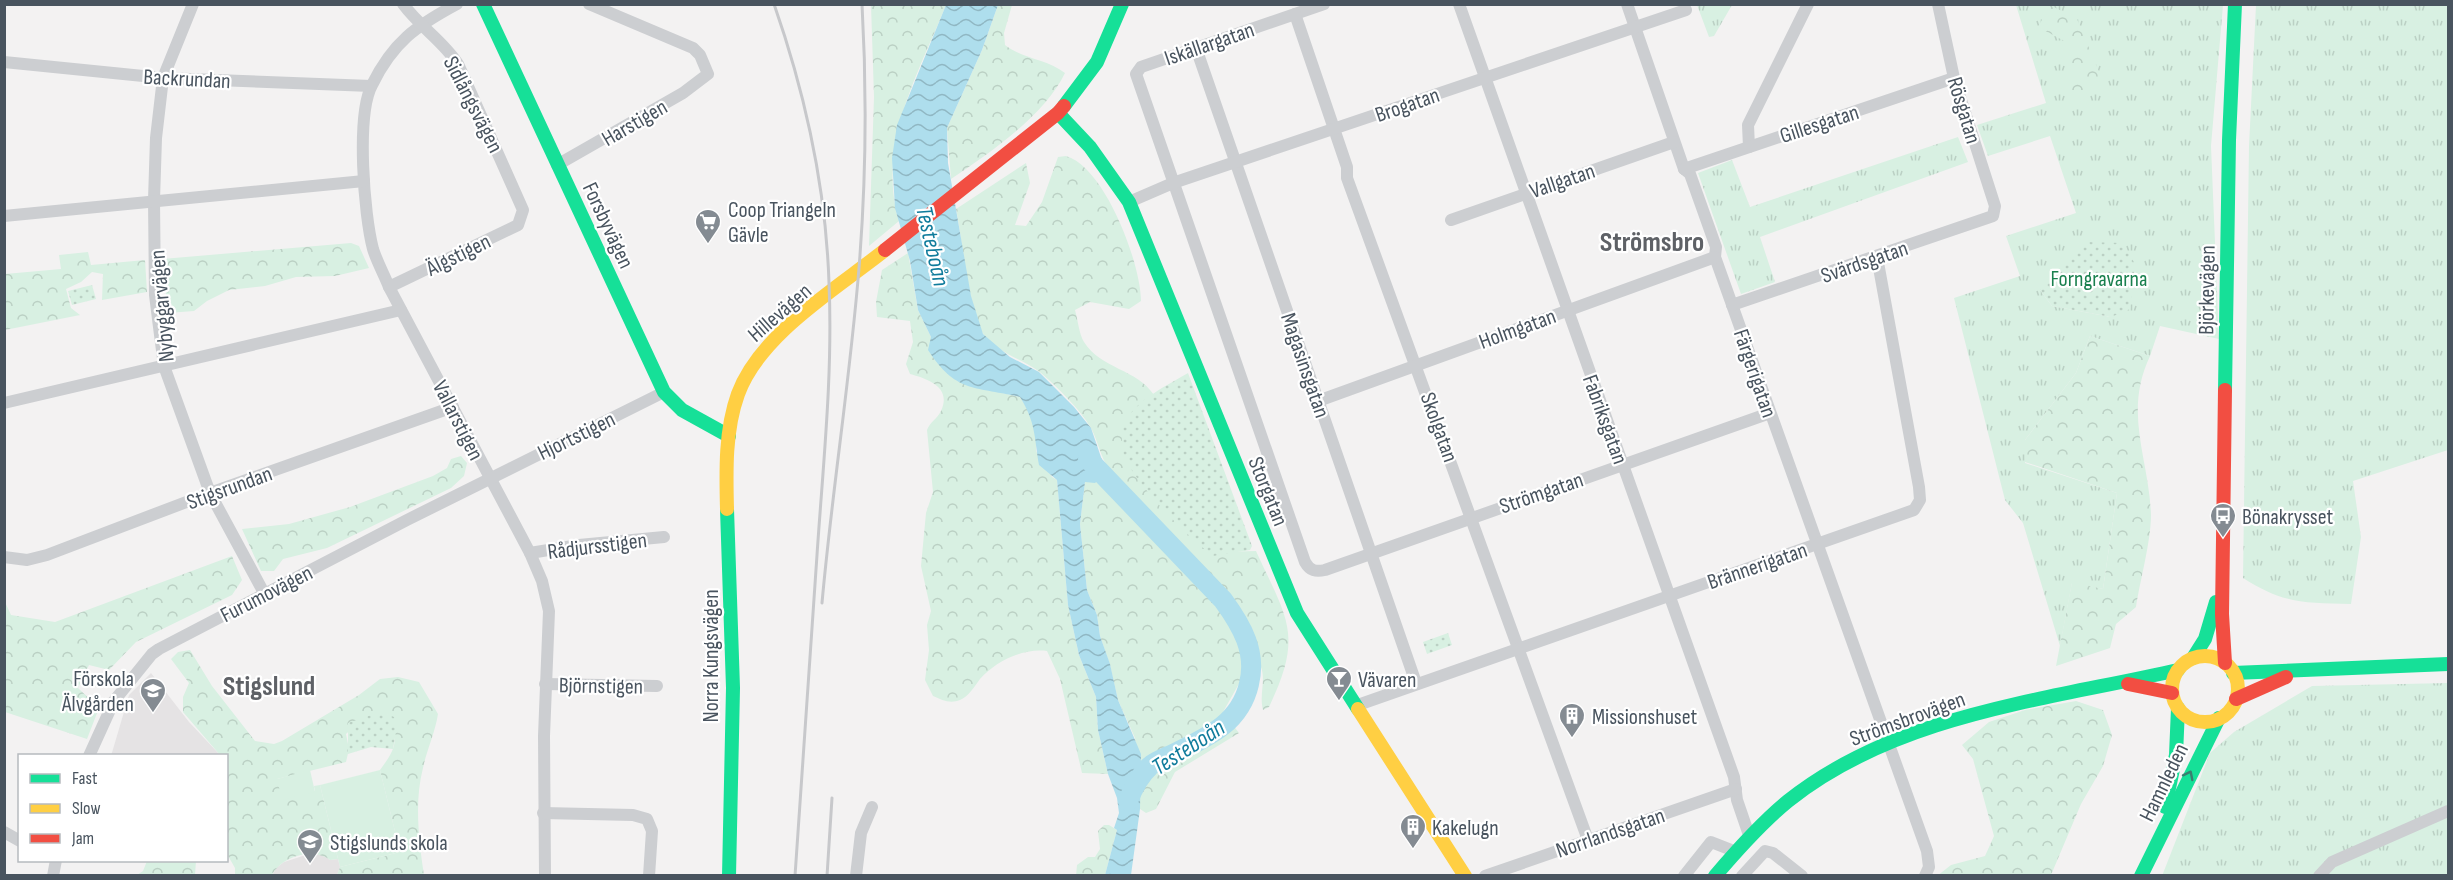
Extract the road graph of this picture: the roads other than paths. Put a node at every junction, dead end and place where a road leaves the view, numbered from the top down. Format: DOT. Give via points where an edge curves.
graph roads {
  1 [pos="193,4"];
  2 [pos="403,4"];
  3 [pos="457,4"];
  4 [pos="483,4"];
  5 [pos="589,4"];
  6 [pos="1122,4"];
  7 [pos="1324,4"];
  8 [pos="1459,4"];
  9 [pos="1627,4"];
  10 [pos="1808,4"];
  11 [pos="1938,4"];
  12 [pos="2235,4"];
  13 [pos="1686,10"];
  14 [pos="1294,15"];
  15 [pos="418,25"];
  16 [pos="1635,27"];
  17 [pos="1196,48"];
  18 [pos="4,62"];
  19 [pos="1484,77"];
  20 [pos="163,78"];
  21 [pos="1954,78"];
  22 [pos="371,86"];
  23 [pos="1058,112"];
  24 [pos="1334,129"];
  25 [pos="1674,142"];
  26 [pos="1749,147"];
  27 [pos="1236,162"];
  28 [pos="557,165"];
  29 [pos="1684,169"];
  30 [pos="364,181"];
  31 [pos="1173,183"];
  32 [pos="1526,193"];
  33 [pos="154,200"];
  34 [pos="1129,201"];
  35 [pos="1995,214"];
  36 [pos="4,216"];
  37 [pos="522,216"];
  38 [pos="1451,220"];
  39 [pos="1715,257"];
  40 [pos="1877,257"];
  41 [pos="389,287"];
  42 [pos="1732,305"];
  43 [pos="401,309"];
  44 [pos="1567,310"];
  45 [pos="1417,365"];
  46 [pos="164,366"];
  47 [pos="664,392"];
  48 [pos="1318,400"];
  49 [pos="4,403"];
  50 [pos="453,407"];
  51 [pos="1770,413"];
  52 [pos="729,436"];
  53 [pos="1622,465"];
  54 [pos="488,478"];
  55 [pos="210,493"];
  56 [pos="1472,517"];
  57 [pos="664,537"];
  58 [pos="1817,544"];
  59 [pos="530,553"];
  60 [pos="1371,553"];
  61 [pos="4,557"];
  62 [pos="2222,577"];
  63 [pos="264,593"];
  64 [pos="1669,594"];
  65 [pos="1519,647"];
  66 [pos="2193,658"];
  67 [pos="2448,664"];
  68 [pos="2229,668"];
  69 [pos="2316,669"];
  70 [pos="2178,670"];
  71 [pos="1416,683"];
  72 [pos="2123,683"];
  73 [pos="545,684"];
  74 [pos="657,686"];
  75 [pos="2172,693"];
  76 [pos="2236,699"];
  77 [pos="1355,706"];
  78 [pos="2178,708"];
  79 [pos="2219,718"];
  80 [pos="1888,743"];
  81 [pos="90,754"];
  82 [pos="1736,789"];
  83 [pos="872,807"];
  84 [pos="2448,811"];
  85 [pos="543,813"];
  86 [pos="4,832"];
  87 [pos="1749,835"];
  88 [pos="18,840"];
  89 [pos="1588,840"];
  90 [pos="1734,852"];
  91 [pos="2143,871"];
  92 [pos="545,876"];
  93 [pos="649,876"];
  94 [pos="729,876"];
  95 [pos="856,876"];
  96 [pos="1465,876"];
  97 [pos="1485,876"];
  98 [pos="1684,876"];
  99 [pos="1714,876"];
  100 [pos="1742,876"];
  101 [pos="1802,876"];
  102 [pos="1925,876"];
  103 [pos="2319,876"];
  1 -- 20 [label="street, Nybyggarvägen"];
  2 -- 15 [label="street, Sidlångsvägen"];
  3 -- 15 [label="street, Vallarstigen"];
  4 -- 28 [label="street, Forsbyvägen"];
  5 -- 28 [label="street, Harstigen" via="693,48 708,74 683,93"];
  6 -- 23 [label="street" via="1097,62"];
  7 -- 14 [label="street, Iskällargatan"];
  8 -- 19 [label="street, Fabriksgatan"];
  9 -- 16 [label="street, Färgerigatan"];
  10 -- 26 [label="street" via="1748,124"];
  11 -- 21 [label="street, Rösgatan"];
  12 -- 62 [label="street, Björkevägen"];
  13 -- 16 [label="street, Brogatan"];
  14 -- 17 [label="street, Iskällargatan"];
  14 -- 24 [label="street, Skolgatan"];
  15 -- 22 [label="street, Vallarstigen" via="405,36"];
  15 -- 37 [label="street, Sidlångsvägen" via="450,51 458,64 519,196"];
  16 -- 19 [label="street, Brogatan"];
  16 -- 25 [label="street, Färgerigatan"];
  17 -- 27 [label="street, Magasinsgatan"];
  17 -- 31 [label="street, Iskällargatan" via="1137,70 1136,78"];
  18 -- 20 [label="street, Backrundan"];
  19 -- 24 [label="street, Brogatan"];
  19 -- 32 [label="street, Fabriksgatan"];
  20 -- 22 [label="street, Backrundan"];
  20 -- 33 [label="street, Nybyggarvägen"];
  21 -- 26 [label="street, Gillesgatan"];
  21 -- 35 [label="street, Rösgatan"];
  22 -- 30 [label="street, Vallarstigen" via="365,114"];
  23 -- 34 [label="street, Storgatan" via="1090,147"];
  23 -- 52 [label="street, Hillevägen" via="784,330 759,355 745,379 735,403"];
  24 -- 27 [label="street, Brogatan"];
  24 -- 45 [label="street, Skolgatan" via="1351,189"];
  25 -- 29 [label="street, Färgerigatan"];
  25 -- 32 [label="street, Vallgatan"];
  26 -- 29 [label="street, Gillesgatan"];
  27 -- 31 [label="street, Brogatan"];
  27 -- 48 [label="street, Magasinsgatan"];
  28 -- 47 [label="street, Forsbyvägen"];
  29 -- 39 [label="street, Färgerigatan" via="1690,174 1716,247"];
  30 -- 33 [label="street"];
  30 -- 41 [label="street, Vallarstigen" via="373,249"];
  31 -- 34 [label="street, Brogatan"];
  31 -- 60 [label="street, Strömgatan" via="1305,562 1313,570 1325,570"];
  32 -- 38 [label="street, Vallgatan"];
  32 -- 44 [label="street, Fabriksgatan"];
  33 -- 36 [label="street"];
  33 -- 46 [label="street, Nybyggarvägen" via="155,295"];
  34 -- 77 [label="street, Storgatan" via="1297,613"];
  35 -- 40 [label="street, Svärdsgatan"];
  37 -- 41 [label="street, Älgstigen" via="518,225"];
  39 -- 42 [label="street, Färgerigatan"];
  39 -- 44 [label="street, Holmgatan"];
  40 -- 42 [label="street, Svärdsgatan"];
  40 -- 58 [label="street, Brännerigatan" via="1919,505 1909,513"];
  41 -- 43 [label="street, Vallarstigen"];
  42 -- 51 [label="street, Färgerigatan"];
  43 -- 46 [label="street"];
  43 -- 50 [label="street, Vallarstigen"];
  44 -- 45 [label="street, Holmgatan"];
  44 -- 53 [label="street, Fabriksgatan"];
  45 -- 48 [label="street, Holmgatan"];
  45 -- 56 [label="street, Skolgatan"];
  46 -- 49 [label="street"];
  46 -- 55 [label="street, Nybyggarvägen"];
  47 -- 52 [label="street, Forsbyvägen" via="682,410"];
  47 -- 54 [label="street, Hjortstigen"];
  48 -- 60 [label="street, Magasinsgatan"];
  50 -- 54 [label="street, Vallarstigen"];
  50 -- 55 [label="street, Stigsrundan"];
  51 -- 53 [label="street, Strömgatan"];
  51 -- 58 [label="street, Färgerigatan"];
  52 -- 94 [label="street, Norra Kungsvägen"];
  53 -- 56 [label="street, Strömgatan"];
  53 -- 64 [label="street, Fabriksgatan"];
  54 -- 59 [label="street, Vallarstigen"];
  54 -- 63 [label="street, Furumovägen"];
  55 -- 61 [label="street, Stigsrundan" via="47,555 27,560"];
  55 -- 63 [label="street, Nybyggarvägen"];
  56 -- 60 [label="street, Strömgatan"];
  56 -- 65 [label="street, Skolgatan"];
  57 -- 59 [label="street, Rådjursstigen"];
  58 -- 64 [label="street, Brännerigatan"];
  58 -- 80 [label="street, Färgerigatan"];
  59 -- 73 [label="street, Vallarstigen" via="549,611"];
  60 -- 71 [label="street, Magasinsgatan"];
  62 -- 66 [label="street, Björkevägen" via="2205,639"];
  62 -- 68 [label="street, Björkevägen"];
  63 -- 81 [label="street, Furumovägen" via="152,654 114,700"];
  64 -- 65 [label="street, Brännerigatan"];
  64 -- 82 [label="street, Fabriksgatan"];
  65 -- 71 [label="street, Brännerigatan"];
  65 -- 89 [label="street, Skolgatan"];
  66 -- 68 [label="street" via="2210,656"];
  66 -- 70 [label="street"];
  67 -- 69 [label="street"];
  68 -- 69 [label="street"];
  68 -- 76 [label="street" via="2237,686"];
  69 -- 76 [label="street" via="2282,678"];
  70 -- 72 [label="street, Strömsbrovägen"];
  70 -- 75 [label="street"];
  71 -- 77 [label="street, Brännerigatan"];
  72 -- 75 [label="street, Strömsbrovägen"];
  72 -- 80 [label="street, Strömsbrovägen" via="2002,706"];
  73 -- 74 [label="street, Björnstigen"];
  73 -- 85 [label="street, Vallarstigen"];
  75 -- 78 [label="street"];
  76 -- 79 [label="street"];
  77 -- 96 [label="street, Storgatan"];
  78 -- 79 [label="street" via="2199,721"];
  78 -- 91 [label="street, Hamnleden" via="2173,772 2162,819"];
  91 -- 79 [label="street, Hamnleden, one-way"];
  80 -- 87 [label="street, Strömsbrovägen" via="1814,781"];
  80 -- 102 [label="street, Färgerigatan" via="1927,850"];
  82 -- 87 [label="street, Fabriksgatan"];
  82 -- 89 [label="street, Norrlandsgatan"];
  83 -- 95 [label="street" via="861,833"];
  84 -- 103 [label="street" via="2332,862"];
  85 -- 92 [label="street, Vallarstigen"];
  85 -- 93 [label="street" via="633,815 646,819 652,831"];
  86 -- 88 [label="street"];
  87 -- 90 [label="street, Strömsbrovägen"];
  89 -- 97 [label="street, Norrlandsgatan"];
  90 -- 98 [label="street" via="1711,842"];
  90 -- 99 [label="street, Strömsbrovägen"];
  100 -- 101 [label="street" via="1768,850"];
}
